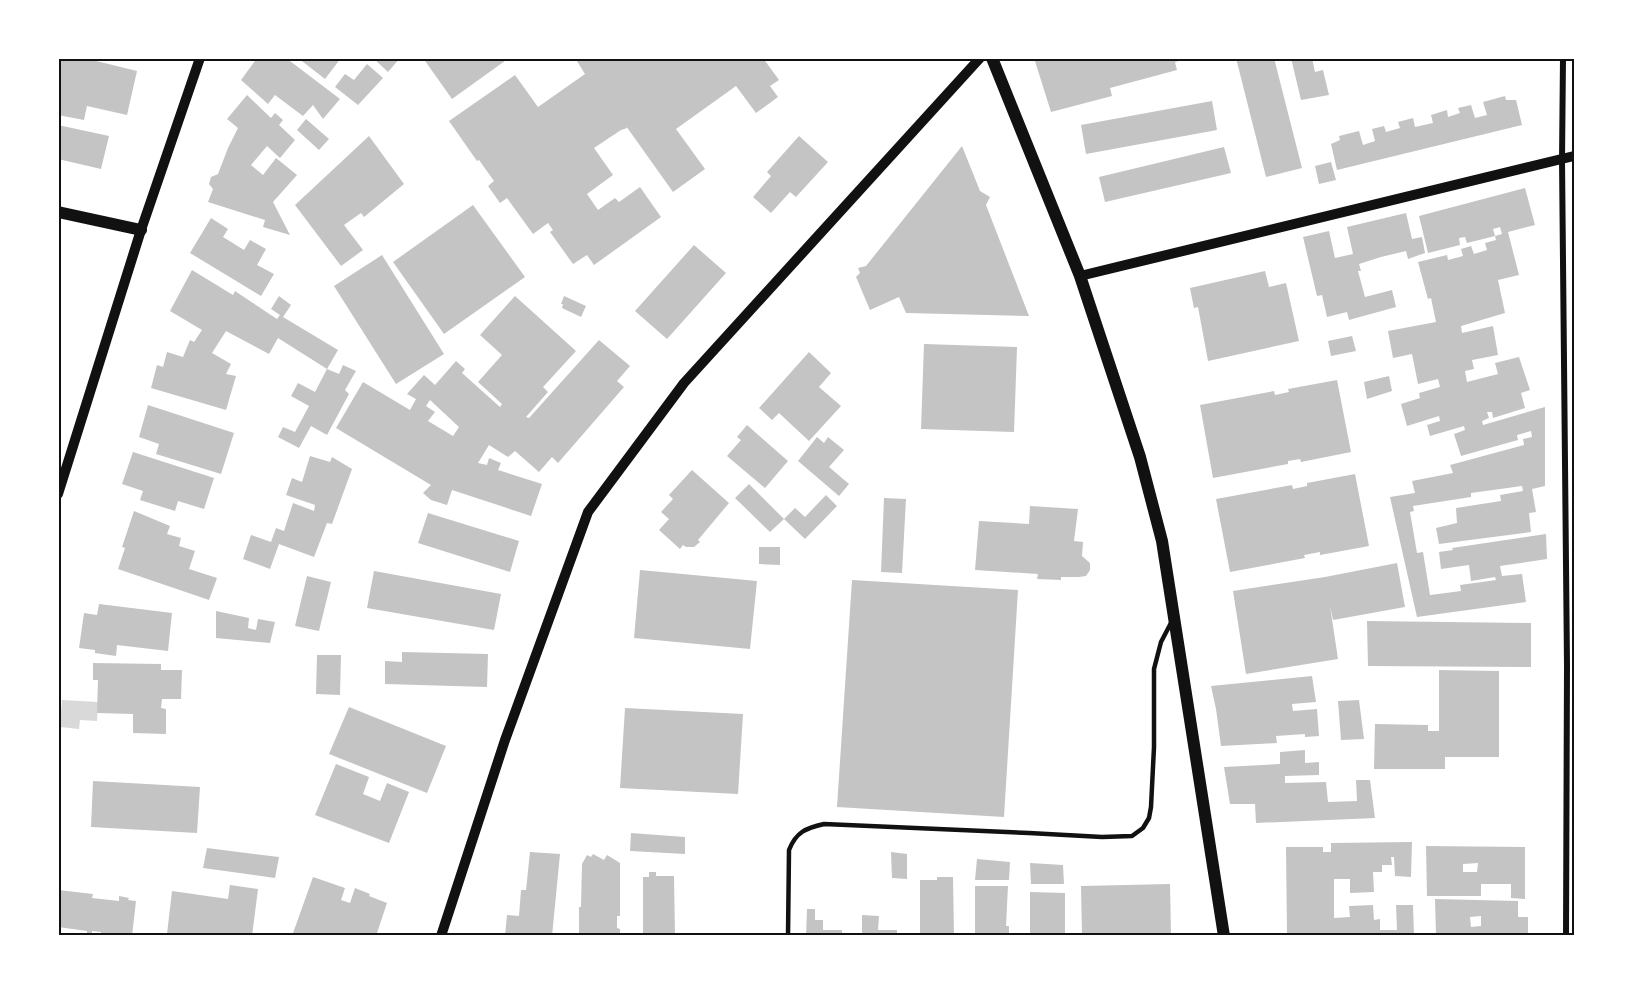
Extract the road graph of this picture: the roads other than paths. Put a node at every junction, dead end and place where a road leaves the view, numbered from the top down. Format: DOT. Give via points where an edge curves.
graph roads {
  1 [pos="200,58"];
  2 [pos="980,58"];
  3 [pos="992,58"];
  4 [pos="1563,58"];
  5 [pos="1575,156"];
  6 [pos="1562,160"];
  7 [pos="58,212"];
  8 [pos="141,230"];
  9 [pos="1080,276"];
  10 [pos="58,494"];
  11 [pos="1174,616"];
  12 [pos="1575,664"];
  13 [pos="1567,665"];
  14 [pos="441,936"];
  15 [pos="788,936"];
  16 [pos="1224,936"];
  17 [pos="1566,936"];
  1 -- 8 [label="street"];
  2 -- 14 [label="street" via="684,383 588,512"];
  3 -- 9 [label="main road"];
  4 -- 6 [label="street"];
  5 -- 6 [label="street"];
  6 -- 9 [label="street"];
  6 -- 13 [label="street"];
  7 -- 8 [label="main road"];
  8 -- 10 [label="street"];
  9 -- 11 [label="main road" via="1140,457 1162,541"];
  11 -- 15 [label="lane" via="1154,669 1151,807 1143,828 1132,836 1102,837 824,824 810,827 798,834 789,850"];
  11 -- 16 [label="main road"];
  12 -- 13 [label="street"];
  13 -- 17 [label="street"];
}
